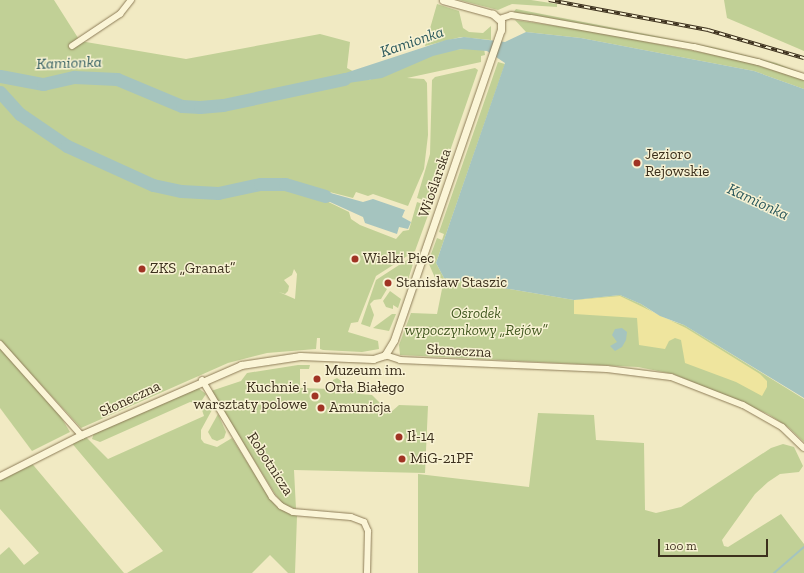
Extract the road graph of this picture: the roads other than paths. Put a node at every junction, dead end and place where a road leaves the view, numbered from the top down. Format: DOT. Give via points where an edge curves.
graph roads {
  1 [pos="131,0"];
  2 [pos="443,0"];
  3 [pos="499,18"];
  4 [pos="72,46"];
  5 [pos="804,77"];
  6 [pos="0,344"];
  7 [pos="385,355"];
  8 [pos="202,380"];
  9 [pos="81,435"];
  10 [pos="804,448"];
  11 [pos="0,476"];
  12 [pos="367,573"];
  1 -- 4 [label="street" via="120,14"];
  2 -- 3 [label="street"];
  3 -- 5 [label="street" via="511,15 694,47 758,62"];
  3 -- 7 [label="street, Wioślarska" via="502,26 491,61 394,340"];
  6 -- 9 [label="street"];
  7 -- 8 [label="street, Słoneczna" via="373,358 280,357 241,365"];
  7 -- 10 [label="street, Słoneczna" via="400,360 607,369 672,377 743,405 787,431"];
  8 -- 9 [label="street, Słoneczna"];
  8 -- 12 [label="street, Robotnicza" via="281,506 293,512 351,517 364,522 368,535"];
  9 -- 11 [label="street, Słoneczna"];
}
